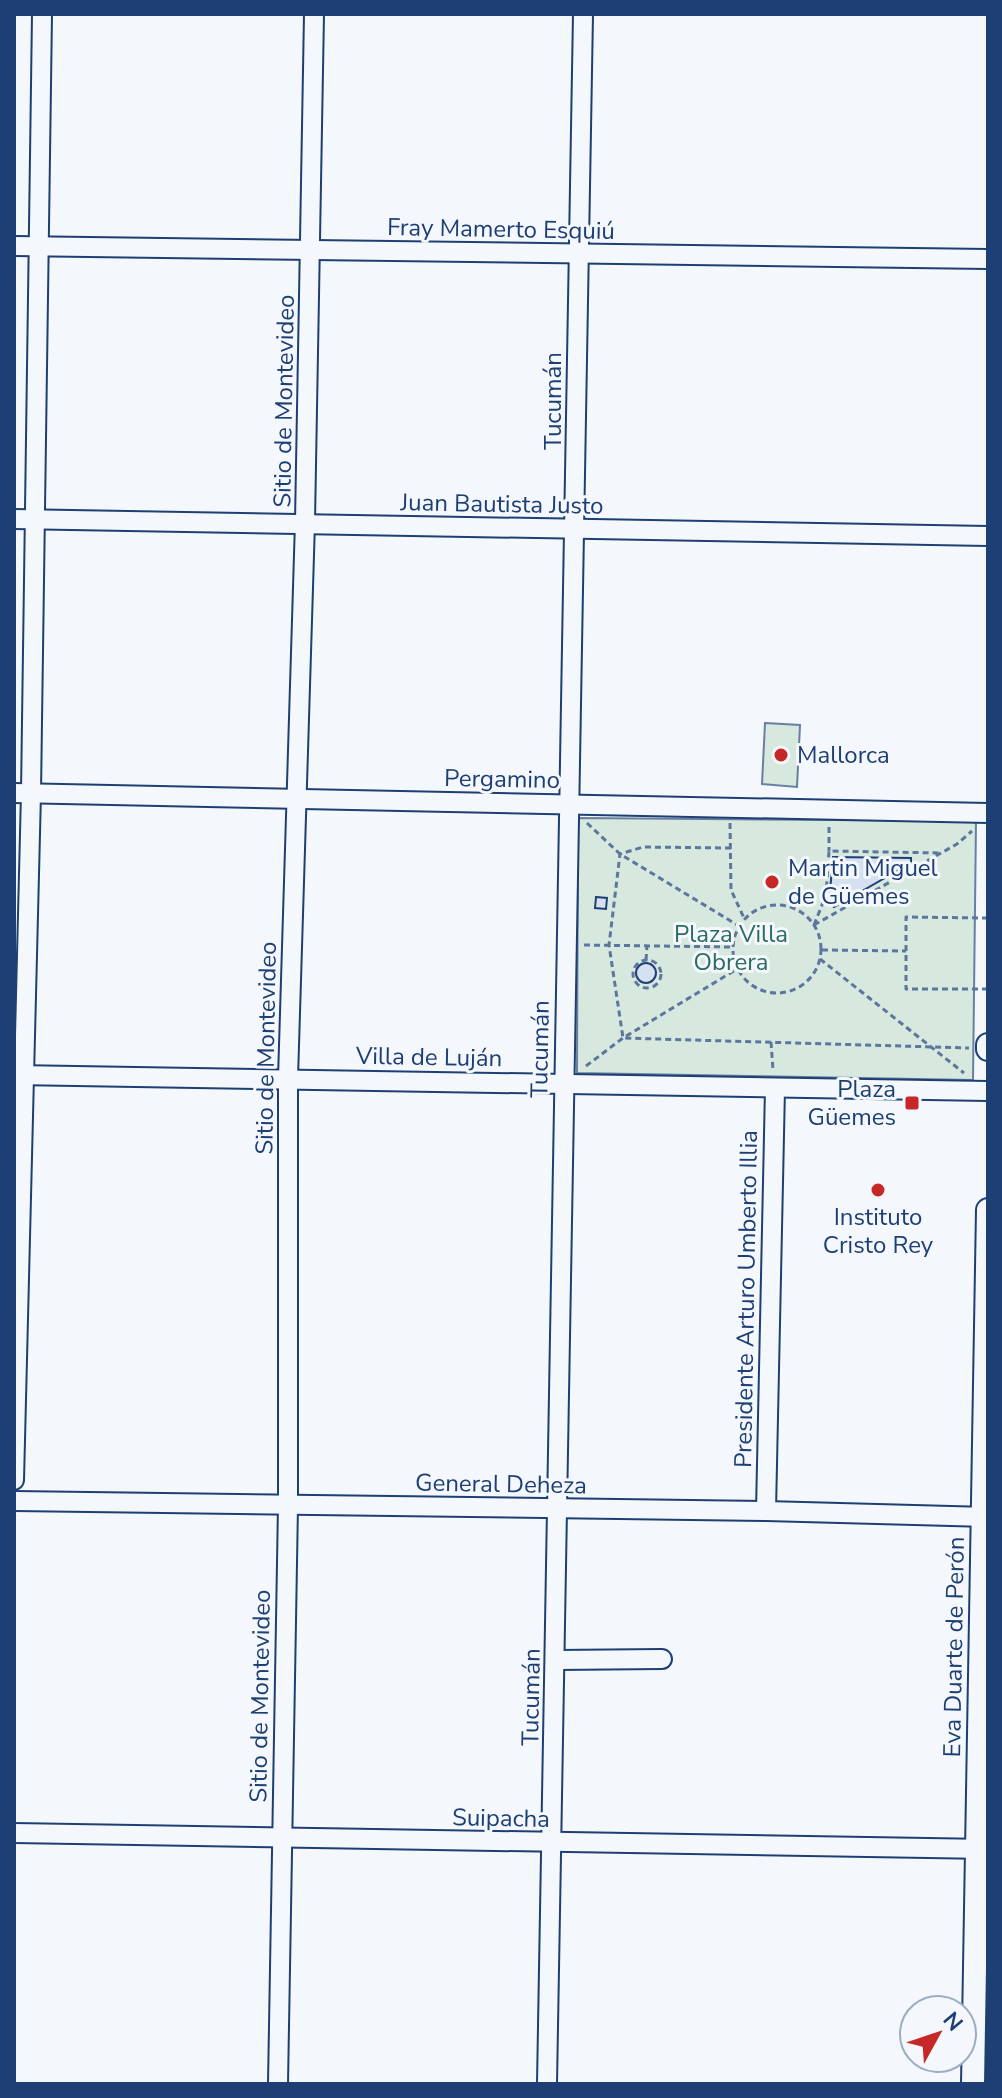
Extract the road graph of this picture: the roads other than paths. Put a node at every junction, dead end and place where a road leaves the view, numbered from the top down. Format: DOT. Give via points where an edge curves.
graph roads {
  1 [pos="42,14"];
  2 [pos="314,14"];
  3 [pos="583,14"];
  4 [pos="14,246"];
  5 [pos="40,247"];
  6 [pos="311,251"];
  7 [pos="578,254"];
  8 [pos="988,259"];
  9 [pos="14,519"];
  10 [pos="33,519"];
  11 [pos="305,522"];
  12 [pos="577,530"];
  13 [pos="988,536"];
  14 [pos="22,793"];
  15 [pos="296,798"];
  16 [pos="568,804"];
  17 [pos="983,819"];
  18 [pos="20,1075"];
  19 [pos="288,1078"];
  20 [pos="563,1084"];
  21 [pos="775,1088"];
  22 [pos="988,1091"];
  23 [pos="988,1210"];
  24 [pos="14,1480"];
  25 [pos="14,1501"];
  26 [pos="288,1505"];
  27 [pos="558,1508"];
  28 [pos="766,1511"];
  29 [pos="985,1517"];
  30 [pos="662,1659"];
  31 [pos="556,1660"];
  32 [pos="14,1833"];
  33 [pos="281,1838"];
  34 [pos="553,1843"];
  35 [pos="982,1848"];
  36 [pos="278,2084"];
  37 [pos="547,2084"];
  38 [pos="973,2084"];
  1 -- 5 [label="street"];
  2 -- 6 [label="street, Sitio de Montevideo"];
  3 -- 7 [label="street, Tucumán"];
  4 -- 5 [label="street, Fray Mamerto Esquiú"];
  5 -- 6 [label="street, Fray Mamerto Esquiú"];
  5 -- 10 [label="street"];
  6 -- 7 [label="street, Fray Mamerto Esquiú"];
  6 -- 11 [label="street, Sitio de Montevideo"];
  7 -- 8 [label="street, Fray Mamerto Esquiú"];
  7 -- 12 [label="street, Tucumán"];
  9 -- 10 [label="street, Juan Bautista Justo"];
  10 -- 11 [label="street, Juan Bautista Justo"];
  10 -- 14 [label="street"];
  11 -- 12 [label="street, Juan Bautista Justo"];
  11 -- 15 [label="street, Sitio de Montevideo"];
  12 -- 13 [label="street, Juan Bautista Justo"];
  12 -- 16 [label="street, Tucumán"];
  14 -- 15 [label="street, Pergamino"];
  14 -- 18 [label="street"];
  15 -- 16 [label="street, Pergamino"];
  15 -- 19 [label="street, Sitio de Montevideo"];
  16 -- 17 [label="street, Pergamino"];
  16 -- 20 [label="street, Tucumán"];
  18 -- 19 [label="street, Villa de Luján"];
  18 -- 24 [label="street"];
  19 -- 20 [label="street, Villa de Luján"];
  19 -- 26 [label="street, Sitio de Montevideo"];
  20 -- 21 [label="street, Villa de Luján"];
  20 -- 27 [label="street, Tucumán"];
  21 -- 22 [label="street, Villa de Luján"];
  21 -- 28 [label="street, Presidente Arturo Umberto Illia"];
  23 -- 29 [label="main road, Eva Duarte de Perón"];
  25 -- 26 [label="street, General Deheza"];
  26 -- 27 [label="street, General Deheza"];
  26 -- 33 [label="street, Sitio de Montevideo"];
  27 -- 28 [label="street, General Deheza"];
  27 -- 31 [label="street, Tucumán"];
  28 -- 29 [label="street, General Deheza"];
  29 -- 35 [label="main road, Eva Duarte de Perón"];
  30 -- 31 [label="street"];
  31 -- 34 [label="street, Tucumán"];
  32 -- 33 [label="street, Suipacha"];
  33 -- 34 [label="street, Suipacha"];
  33 -- 36 [label="street, Sitio de Montevideo"];
  34 -- 35 [label="street, Suipacha"];
  34 -- 37 [label="street, Tucumán"];
  35 -- 38 [label="main road, Eva Duarte de Perón"];
}
